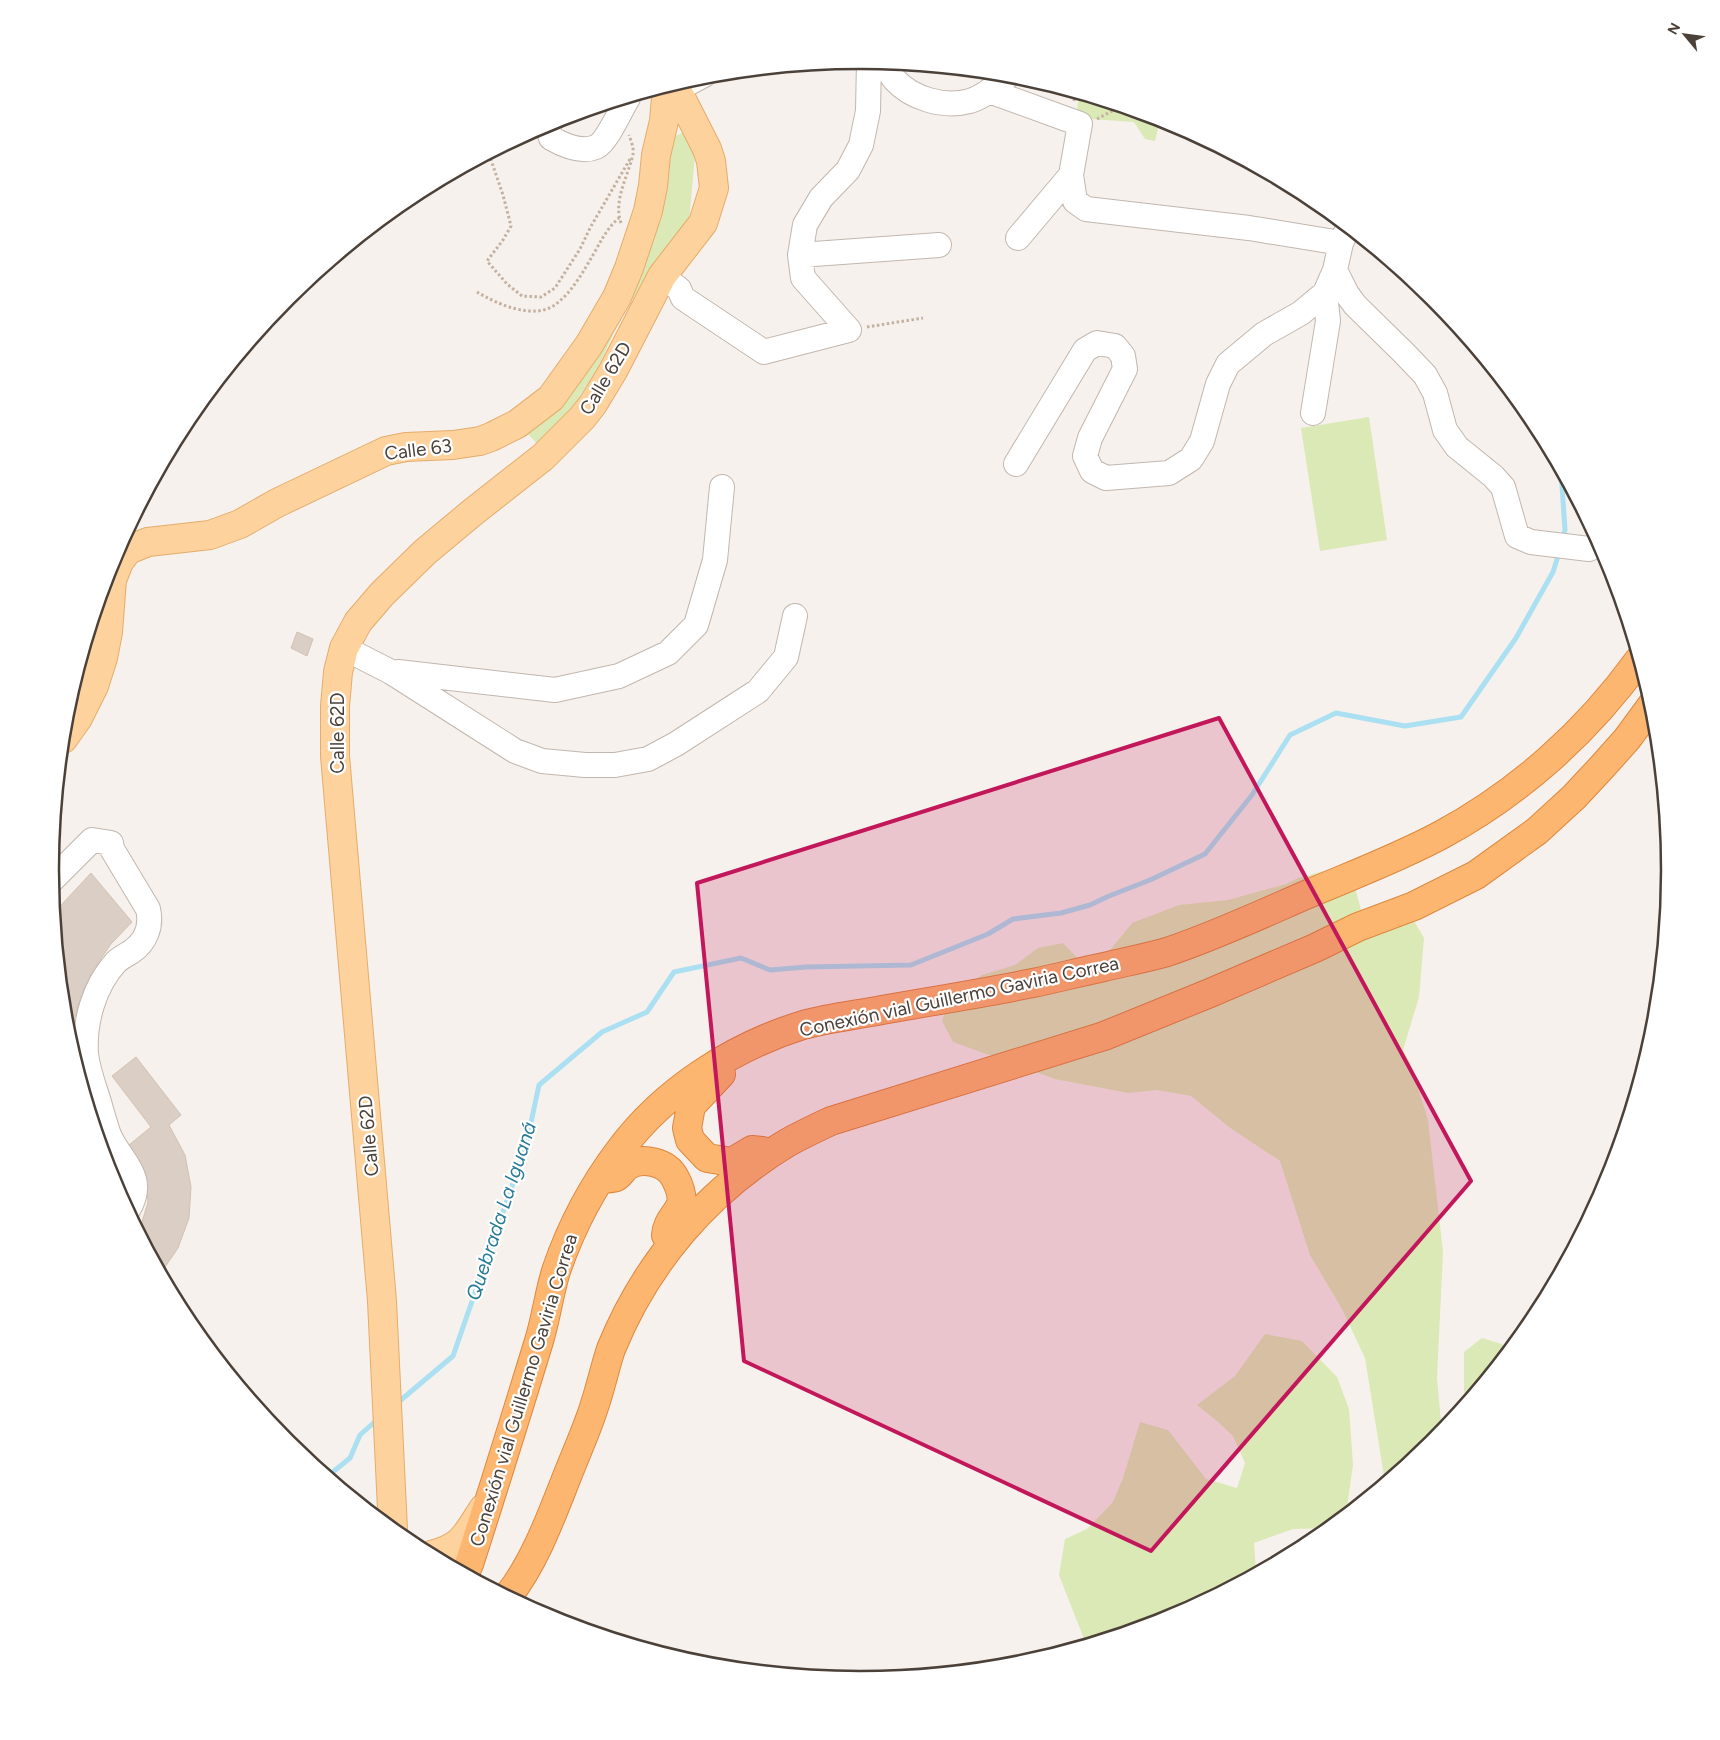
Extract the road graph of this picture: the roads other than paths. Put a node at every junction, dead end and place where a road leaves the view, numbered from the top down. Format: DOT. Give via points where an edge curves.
graph roads {
  1 [pos="869,69"];
  2 [pos="888,70"];
  3 [pos="1001,82"];
  4 [pos="674,91"];
  5 [pos="989,91"];
  6 [pos="671,92"];
  7 [pos="624,104"];
  8 [pos="550,131"];
  9 [pos="1071,175"];
  10 [pos="1344,235"];
  11 [pos="1018,238"];
  12 [pos="939,245"];
  13 [pos="800,256"];
  14 [pos="1335,270"];
  15 [pos="662,276"];
  16 [pos="1325,293"];
  17 [pos="1314,413"];
  18 [pos="1016,464"];
  19 [pos="722,487"];
  20 [pos="1592,546"];
  21 [pos="123,557"];
  22 [pos="112,584"];
  23 [pos="795,616"];
  24 [pos="344,648"];
  25 [pos="1635,666"];
  26 [pos="391,672"];
  27 [pos="1646,713"];
  28 [pos="72,726"];
  29 [pos="59,875"];
  30 [pos="744,1048"];
  31 [pos="771,1153"];
  32 [pos="599,1179"];
  33 [pos="132,1204"];
  34 [pos="665,1252"];
  35 [pos="491,1497"];
  36 [pos="393,1520"];
  37 [pos="441,1552"];
  38 [pos="467,1568"];
  39 [pos="512,1591"];
  1 -- 13 [label="street" via="868,111 861,145 848,170 821,198 805,225"];
  2 -- 5 [label="street" via="894,79 915,95 933,102 970,101"];
  3 -- 5 [label="street"];
  4 -- 15 [label="main road, Calle 62D" via="707,149 714,188 703,224"];
  5 -- 9 [label="street" via="1080,124"];
  6 -- 21 [label="main road, Calle 63" via="656,154 648,210 629,268 589,345 551,398 517,424 491,437 453,445 386,450 240,524 210,535 148,542 128,550"];
  7 -- 8 [label="street" via="596,147 562,144 551,138"];
  9 -- 10 [label="street" via="1075,202 1086,209 1249,228"];
  9 -- 11 [label="street"];
  10 -- 14 [label="street"];
  12 -- 13 [label="street"];
  13 -- 15 [label="street" via="803,278 849,330 764,352 683,298 679,289"];
  14 -- 16 [label="street"];
  14 -- 20 [label="street" via="1355,305 1425,375 1435,394 1446,430 1457,447 1504,487 1518,536 1530,542"];
  15 -- 24 [label="main road, Calle 62D" via="613,371 582,418 542,457 445,534 382,594 358,622"];
  16 -- 17 [label="street" via="1328,321"];
  16 -- 18 [label="street" via="1301,313 1264,334 1228,364 1218,384 1202,441 1191,460 1169,473 1106,478 1092,471 1086,456 1090,438 1125,369 1123,356 1115,346 1097,343 1085,350"];
  19 -- 26 [label="street" via="715,560 696,626 668,653 619,676 556,690"];
  22 -- 28 [label="main road, Calle 63" via="103,658 94,686"];
  23 -- 26 [label="street" via="786,656 758,691 648,760 615,766 542,761 515,751"];
  24 -- 26 [label="street"];
  24 -- 36 [label="main road, Calle 62D" via="335,706 335,756 382,1301"];
  25 -- 30 [label="highway, Conexión vial Guillermo Gaviria Correa" via="1592,718 1528,777 1467,820 1414,849 1168,951 1034,983 834,1018 801,1026"];
  27 -- 31 [label="highway" via="1602,767 1537,831 1488,866 1448,889 1104,1036 831,1121"];
  29 -- 33 [label="street" via="102,842 112,850 148,909 150,918 141,944 116,961 96,992 87,1038 90,1077 110,1136 132,1169"];
  30 -- 31 [label="highway" via="691,1106 687,1128 690,1140 707,1158 732,1162 752,1150"];
  30 -- 32 [label="highway, Conexión vial Guillermo Gaviria Correa" via="672,1096 623,1146"];
  31 -- 34 [label="highway" via="732,1181 696,1214"];
  32 -- 34 [label="highway" via="616,1178 628,1166 641,1161 663,1166 674,1175 680,1187 681,1203 666,1226"];
  32 -- 35 [label="highway, Conexión vial Guillermo Gaviria Correa" via="573,1225 555,1275 544,1326"];
  34 -- 39 [label="highway" via="634,1301 615,1342 555,1506 537,1547"];
  35 -- 37 [label="main road" via="464,1538"];
  35 -- 38 [label="highway, Conexión vial Guillermo Gaviria Correa"];
}
